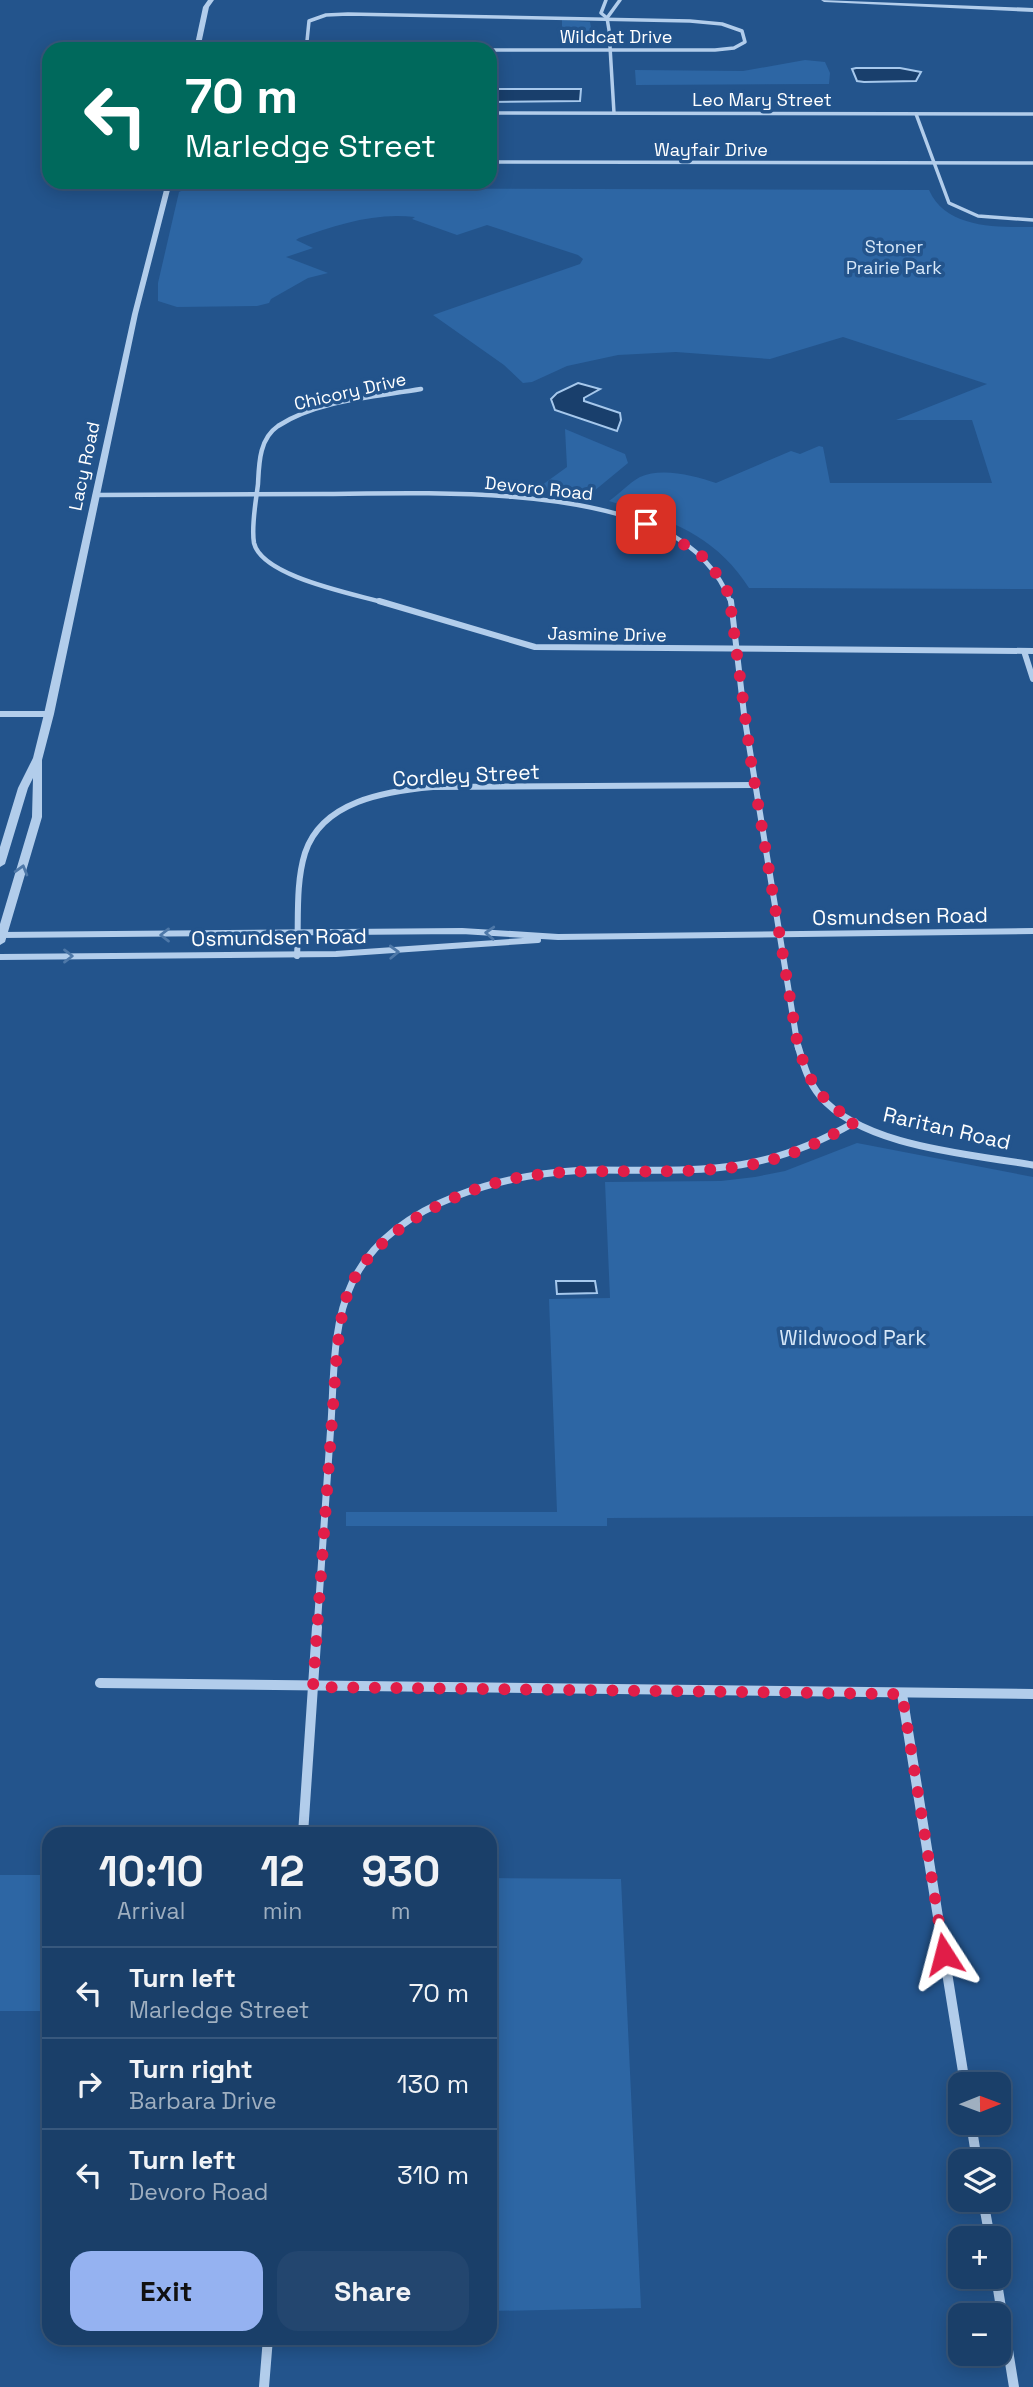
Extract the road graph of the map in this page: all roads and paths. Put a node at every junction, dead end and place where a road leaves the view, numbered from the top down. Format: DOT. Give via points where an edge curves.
graph roads {
  1 [pos="211,0"];
  2 [pos="606,0"];
  3 [pos="620,0"];
  4 [pos="824,0"];
  5 [pos="198,2"];
  6 [pos="933,3"];
  7 [pos="206,7"];
  8 [pos="1033,10"];
  9 [pos="607,18"];
  10 [pos="198,42"];
  11 [pos="309,42"];
  12 [pos="497,50"];
  13 [pos="611,50"];
  14 [pos="497,113"];
  15 [pos="614,113"];
  16 [pos="916,114"];
  17 [pos="1033,114"];
  18 [pos="497,162"];
  19 [pos="932,163"];
  20 [pos="1033,163"];
  21 [pos="167,189"];
  22 [pos="1033,220"];
  23 [pos="421,389"];
  24 [pos="95,495"];
  25 [pos="259,495"];
  26 [pos="737,649"];
  27 [pos="1024,651"];
  28 [pos="1033,651"];
  29 [pos="1033,679"];
  30 [pos="0,714"];
  31 [pos="49,714"];
  32 [pos="38,758"];
  33 [pos="755,785"];
  34 [pos="0,864"];
  35 [pos="1033,931"];
  36 [pos="299,934"];
  37 [pos="780,934"];
  38 [pos="558,937"];
  39 [pos="1,938"];
  40 [pos="297,956"];
  41 [pos="0,957"];
  42 [pos="855,1122"];
  43 [pos="1033,1165"];
  44 [pos="100,1683"];
  45 [pos="313,1687"];
  46 [pos="902,1694"];
  47 [pos="1033,1694"];
  48 [pos="303,1827"];
  49 [pos="963,2072"];
  50 [pos="998,2289"];
  51 [pos="267,2345"];
  52 [pos="264,2387"];
  53 [pos="1014,2387"];
  1 -- 7 [label="street"];
  2 -- 9 [label="street" via="601,13"];
  3 -- 9 [label="street"];
  4 -- 6 [label="street"];
  5 -- 7 [label="street"];
  6 -- 8 [label="street"];
  7 -- 10 [label="street"];
  9 -- 11 [label="street" via="326,15 309,21"];
  9 -- 13 [label="street"];
  9 -- 13 [label="street, Wildcat Drive" via="733,26 742,31 745,42 715,50"];
  12 -- 13 [label="street, Wildcat Drive"];
  13 -- 15 [label="street"];
  14 -- 15 [label="street, Leo Mary Street"];
  15 -- 16 [label="street, Leo Mary Street"];
  16 -- 17 [label="street, Leo Mary Street"];
  16 -- 19 [label="street"];
  18 -- 19 [label="street, Wayfair Drive"];
  19 -- 20 [label="street, Wayfair Drive"];
  19 -- 22 [label="street" via="948,203 989,218"];
  21 -- 24 [label="street, Lacy Road"];
  23 -- 25 [label="street, Chicory Drive" via="313,411 278,425 263,446"];
  24 -- 25 [label="street, Devoro Road"];
  24 -- 31 [label="street, Lacy Road"];
  25 -- 26 [label="street, Jasmine Drive" via="254,542 258,554 294,576 535,647"];
  25 -- 26 [label="street, Devoro Road" via="503,496 570,503 625,517 685,544 709,562 729,594"];
  26 -- 27 [label="street, Jasmine Drive"];
  26 -- 33 [label="street, Devoro Road"];
  27 -- 28 [label="street, Jasmine Drive"];
  27 -- 29 [label="street"];
  30 -- 31 [label="street"];
  31 -- 32 [label="street, Lacy Road"];
  32 -- 34 [label="street, Lacy Road" via="23,788"];
  39 -- 32 [label="street, Lacy Road, one-way" via="37,817"];
  33 -- 36 [label="street, Cordley Street" via="433,788 376,796 338,812 309,842"];
  33 -- 37 [label="street, Devoro Road"];
  35 -- 37 [label="street, Osmundsen Road"];
  38 -- 36 [label="street, Osmundsen Road, one-way" via="461,931"];
  36 -- 39 [label="street, Osmundsen Road, one-way"];
  36 -- 40 [label="street, Cordley Street"];
  37 -- 38 [label="street, Osmundsen Road"];
  37 -- 42 [label="street, Devoro Road" via="798,1047 809,1077 830,1106"];
  40 -- 38 [label="street, Osmundsen Road, one-way" via="453,949"];
  41 -- 40 [label="street, Osmundsen Road, one-way"];
  42 -- 43 [label="street, Raritan Road" via="884,1135"];
  42 -- 45 [label="street" via="800,1151 738,1167 571,1170 491,1183 452,1197 400,1228 370,1258 352,1282 337,1350"];
  44 -- 45 [label="street"];
  45 -- 46 [label="street"];
  45 -- 48 [label="street"];
  46 -- 47 [label="street"];
  46 -- 49 [label="street"];
  50 -- 53 [label="street"];
  51 -- 52 [label="street"];
}
